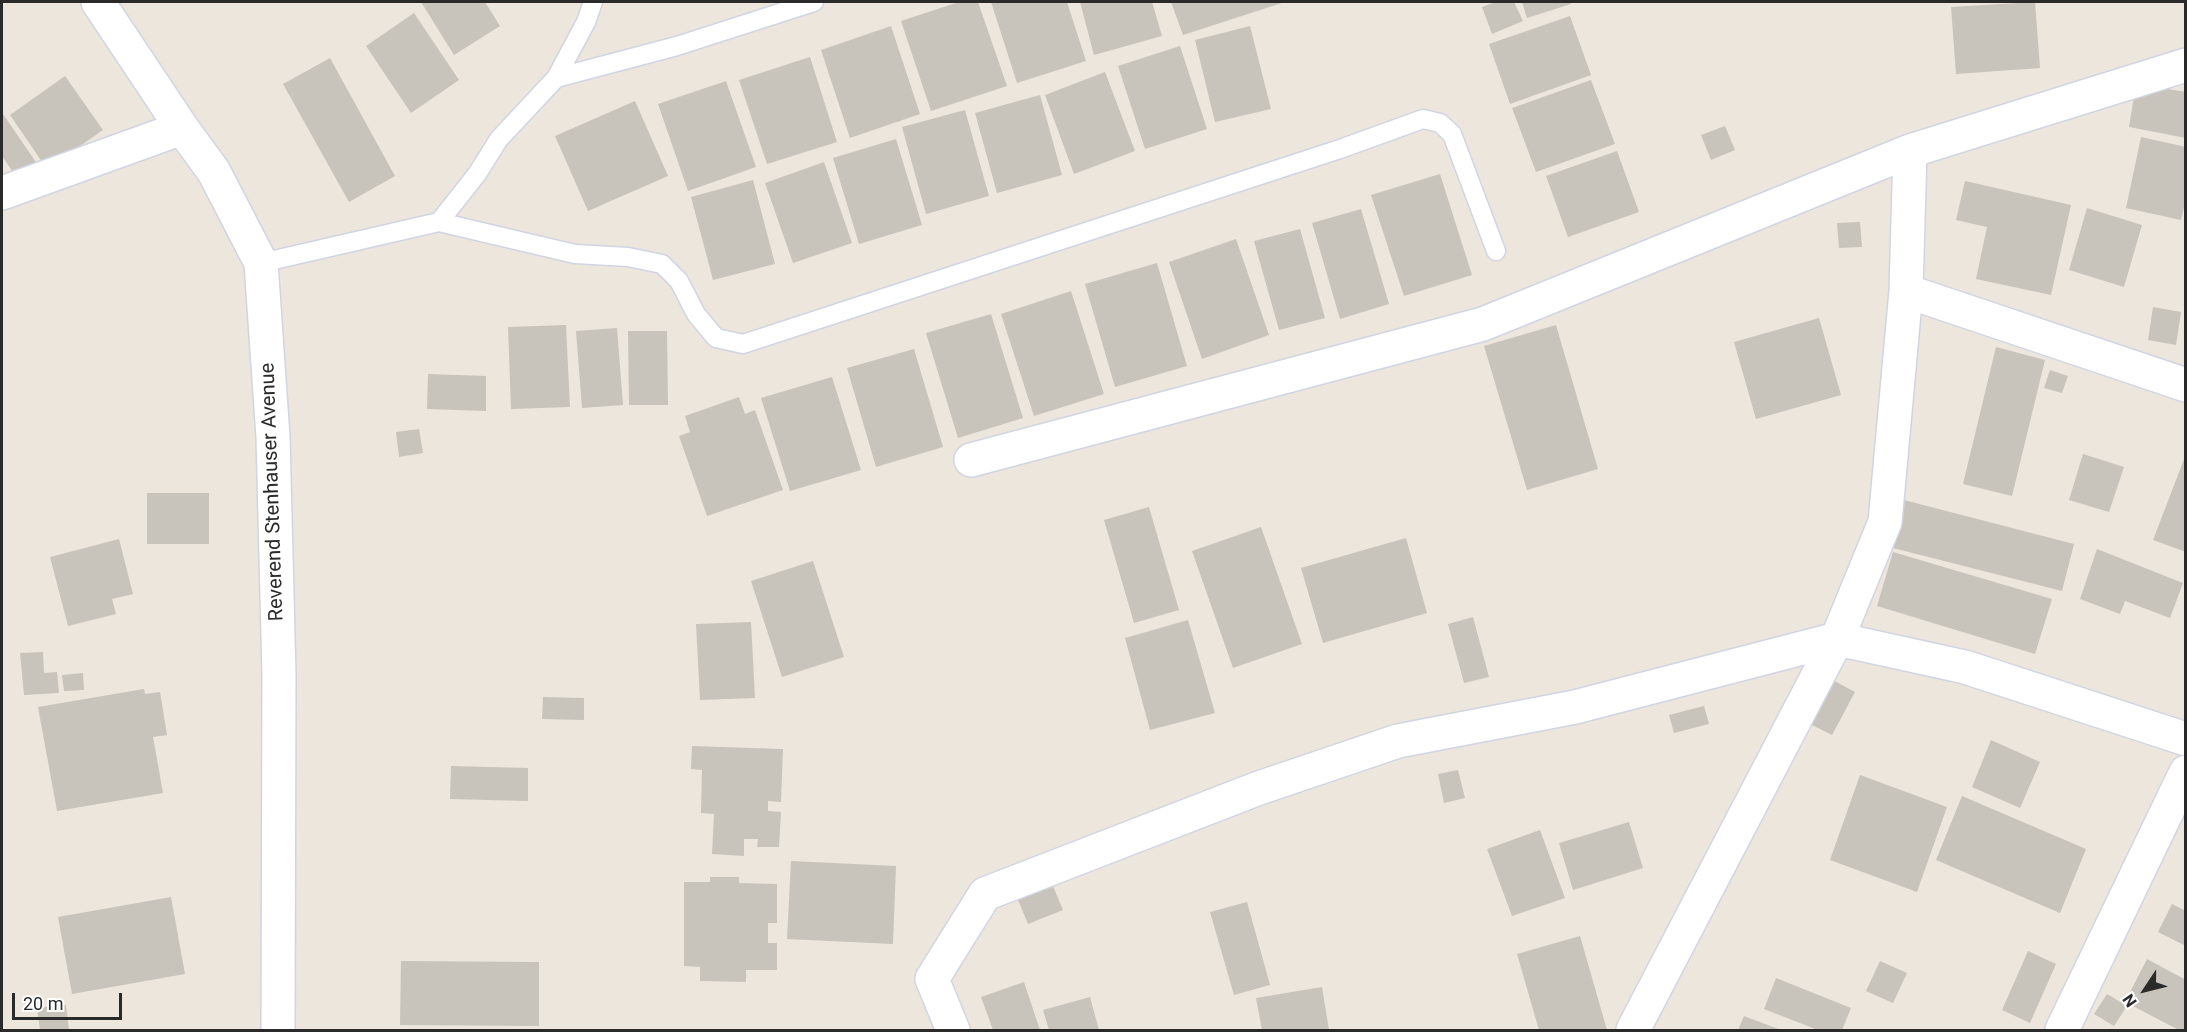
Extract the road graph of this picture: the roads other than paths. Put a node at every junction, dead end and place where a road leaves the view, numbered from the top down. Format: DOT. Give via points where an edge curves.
graph roads {
  1 [pos="98,2"];
  2 [pos="593,2"];
  3 [pos="814,2"];
  4 [pos="2186,65"];
  5 [pos="556,78"];
  6 [pos="182,128"];
  7 [pos="1910,151"];
  8 [pos="2,194"];
  9 [pos="440,222"];
  10 [pos="1496,251"];
  11 [pos="261,263"];
  12 [pos="1906,291"];
  13 [pos="2186,385"];
  14 [pos="971,460"];
  15 [pos="1837,639"];
  16 [pos="2186,739"];
  17 [pos="2186,772"];
  18 [pos="278,1030"];
  19 [pos="953,1030"];
  20 [pos="1633,1030"];
  21 [pos="2062,1030"];
  1 -- 6 [label="street, Reverend Stenhauser Avenue"];
  2 -- 5 [label="lane"];
  3 -- 5 [label="lane" via="677,46"];
  4 -- 7 [label="street"];
  5 -- 9 [label="lane" via="500,139"];
  6 -- 8 [label="street"];
  6 -- 11 [label="street, Reverend Stenhauser Avenue" via="214,171"];
  7 -- 12 [label="street"];
  7 -- 14 [label="street" via="1483,324"];
  9 -- 10 [label="lane" via="575,254 628,256 662,264 679,281 696,314 716,338 743,344 1340,150 1423,119 1440,123 1452,134"];
  9 -- 11 [label="lane"];
  11 -- 18 [label="street, Reverend Stenhauser Avenue" via="273,437 279,675"];
  12 -- 13 [label="street"];
  12 -- 15 [label="street" via="1885,522"];
  15 -- 16 [label="street" via="1965,668"];
  15 -- 19 [label="street" via="1575,707 1398,741 1259,788 985,894 932,979"];
  15 -- 20 [label="street"];
  17 -- 21 [label="street"];
}
